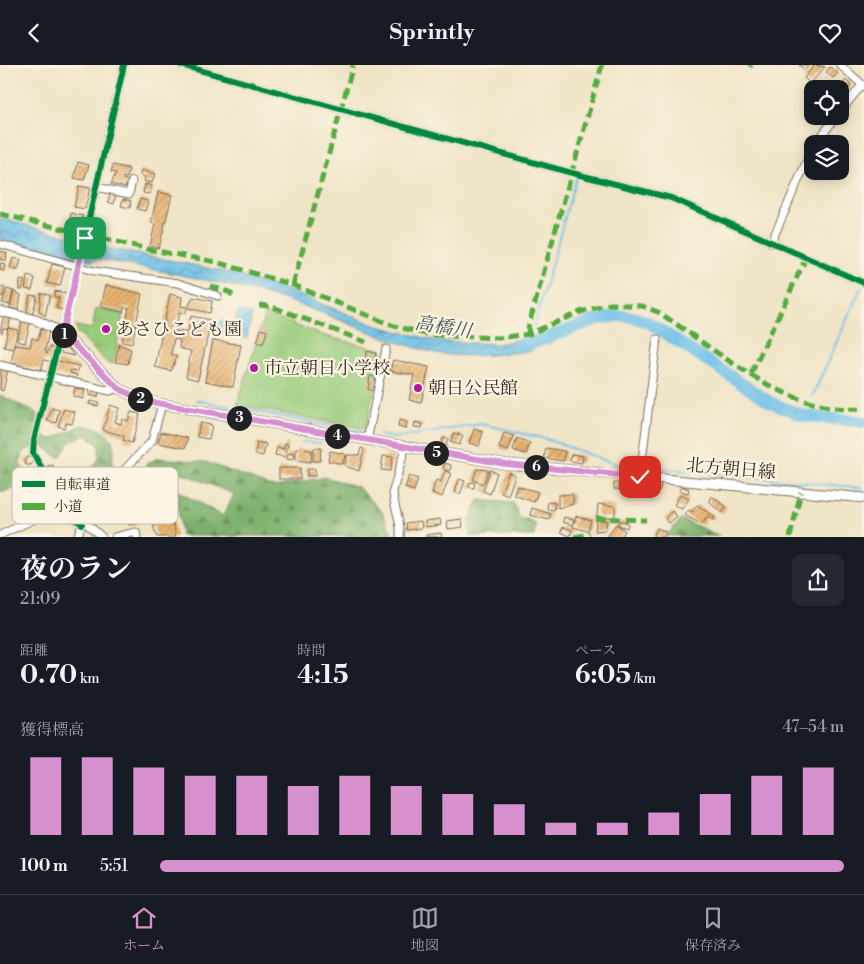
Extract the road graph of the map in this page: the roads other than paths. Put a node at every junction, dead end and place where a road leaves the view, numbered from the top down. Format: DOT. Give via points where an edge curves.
graph roads {
  1 [pos="124,65"];
  2 [pos="181,65"];
  3 [pos="840,65"];
  4 [pos="863,85"];
  5 [pos="849,101"];
  6 [pos="804,167"];
  7 [pos="132,181"];
  8 [pos="96,187"];
  9 [pos="771,243"];
  10 [pos="0,244"];
  11 [pos="79,264"];
  12 [pos="864,283"];
  13 [pos="218,296"];
  14 [pos="0,311"];
  15 [pos="62,333"];
  16 [pos="657,339"];
  17 [pos="386,349"];
  18 [pos="0,365"];
  19 [pos="52,377"];
  20 [pos="118,388"];
  21 [pos="162,404"];
  22 [pos="367,441"];
  23 [pos="406,448"];
  24 [pos="41,467"];
  25 [pos="127,467"];
  26 [pos="640,477"];
  27 [pos="864,498"];
  28 [pos="24,524"];
  29 [pos="85,524"];
  30 [pos="0,535"];
  31 [pos="77,537"];
  32 [pos="102,537"];
  33 [pos="115,537"];
  34 [pos="137,537"];
  35 [pos="400,537"];
  1 -- 8 [label="street"];
  2 -- 9 [label="street" via="671,198"];
  3 -- 4 [label="street"];
  4 -- 5 [label="street"];
  6 -- 9 [label="street"];
  7 -- 8 [label="street" via="129,194"];
  8 -- 11 [label="street"];
  9 -- 12 [label="street"];
  10 -- 11 [label="street"];
  11 -- 13 [label="street" via="115,275 178,283"];
  11 -- 15 [label="street"];
  14 -- 15 [label="main road, 北方朝日線" via="36,320"];
  15 -- 19 [label="street"];
  15 -- 20 [label="main road, 北方朝日線"];
  16 -- 26 [label="street"];
  17 -- 22 [label="street"];
  18 -- 19 [label="street"];
  19 -- 20 [label="street" via="110,391"];
  19 -- 24 [label="street" via="34,440 33,453"];
  20 -- 21 [label="main road, 北方朝日線" via="139,399"];
  21 -- 22 [label="main road, 北方朝日線"];
  21 -- 25 [label="street" via="152,441"];
  22 -- 23 [label="main road, 北方朝日線"];
  23 -- 26 [label="main road, 北方朝日線" via="506,464"];
  23 -- 35 [label="street" via="393,491"];
  26 -- 27 [label="main road, 北方朝日線"];
  28 -- 30 [label="street"];
  29 -- 31 [label="street"];
  29 -- 32 [label="street"];
  33 -- 34 [label="street" via="136,532"];
}
